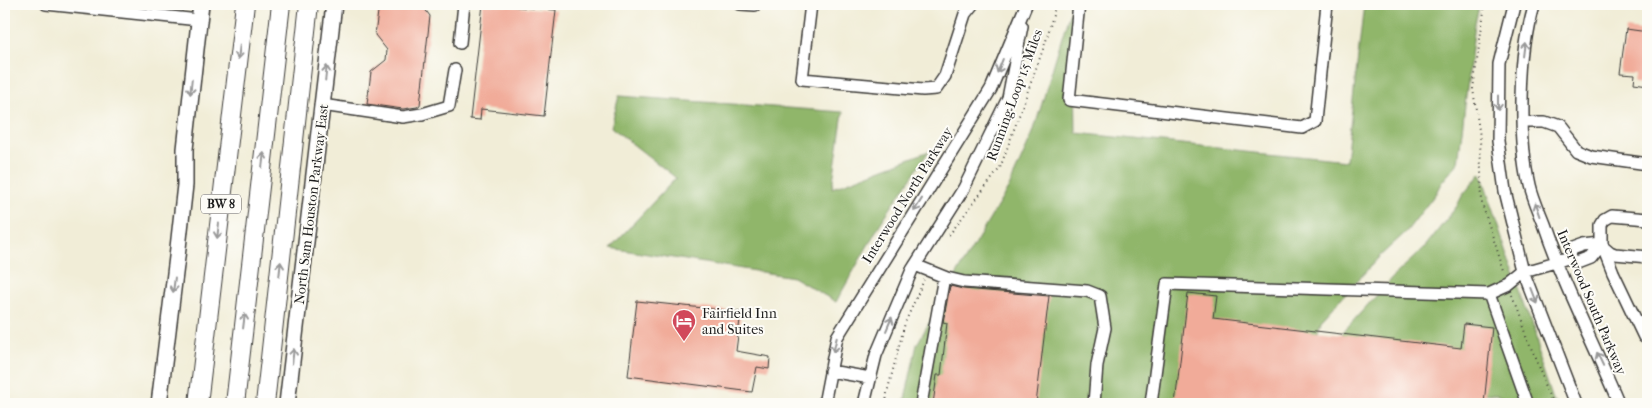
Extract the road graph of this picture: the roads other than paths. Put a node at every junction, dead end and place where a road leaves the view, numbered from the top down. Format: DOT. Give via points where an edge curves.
graph roads {
  1 [pos="46,4"];
  2 [pos="201,4"];
  3 [pos="245,4"];
  4 [pos="281,4"];
  5 [pos="309,4"];
  6 [pos="334,4"];
  7 [pos="464,4"];
  8 [pos="740,4"];
  9 [pos="755,4"];
  10 [pos="811,4"];
  11 [pos="972,4"];
  12 [pos="1014,4"];
  13 [pos="1026,4"];
  14 [pos="1079,4"];
  15 [pos="1327,4"];
  16 [pos="1514,4"];
  17 [pos="1534,4"];
  18 [pos="199,20"];
  19 [pos="460,43"];
  20 [pos="455,70"];
  21 [pos="322,105"];
  22 [pos="1523,122"];
  23 [pos="1648,164"];
  24 [pos="1648,219"];
  25 [pos="1602,244"];
  26 [pos="1648,257"];
  27 [pos="1556,262"];
  28 [pos="915,265"];
  29 [pos="1525,272"];
  30 [pos="944,277"];
  31 [pos="1489,294"];
  32 [pos="1644,337"];
  33 [pos="830,371"];
  34 [pos="870,378"];
  35 [pos="159,404"];
  36 [pos="198,404"];
  37 [pos="234,404"];
  38 [pos="265,404"];
  39 [pos="287,404"];
  40 [pos="824,404"];
  41 [pos="864,404"];
  42 [pos="921,404"];
  43 [pos="1094,404"];
  44 [pos="1151,404"];
  45 [pos="1528,404"];
  46 [pos="1576,404"];
  47 [pos="1619,404"];
  1 -- 18 [label="street"];
  2 -- 18 [label="main road"];
  3 -- 36 [label="highway, BW 8, one-way"];
  37 -- 4 [label="highway, BW 8, one-way"];
  38 -- 5 [label="highway, one-way"];
  21 -- 6 [label="main road, North Sam Houston Parkway East, one-way"];
  7 -- 19 [label="street"];
  8 -- 9 [label="street"];
  10 -- 11 [label="street" via="802,79 923,90 936,89 945,76 965,14"];
  12 -- 13 [label="street"];
  13 -- 28 [label="street" via="1008,98 964,188"];
  13 -- 33 [label="street, Interwood North Parkway, one-way" via="991,89 837,337"];
  14 -- 15 [label="street" via="1069,100 1302,128 1315,121"];
  16 -- 29 [label="street, one-way" via="1499,64 1498,141 1504,192"];
  22 -- 17 [label="street, Interwood South Parkway, one-way" via="1524,66"];
  18 -- 35 [label="main road, one-way" via="178,248"];
  20 -- 21 [label="street" via="449,106 442,109 403,117"];
  39 -- 21 [label="main road, North Sam Houston Parkway East, one-way"];
  22 -- 23 [label="street" via="1558,126 1576,150 1591,156"];
  27 -- 22 [label="street, Interwood South Parkway, one-way" via="1529,186"];
  24 -- 25 [label="street" via="1608,217 1602,224"];
  25 -- 26 [label="street" via="1615,254"];
  25 -- 27 [label="street" via="1573,250 1570,259"];
  25 -- 32 [label="street"];
  27 -- 29 [label="street"];
  47 -- 27 [label="street, Interwood South Parkway, one-way"];
  28 -- 30 [label="street"];
  34 -- 28 [label="street, one-way" via="876,355"];
  29 -- 31 [label="street"];
  29 -- 46 [label="street, one-way"];
  30 -- 42 [label="street"];
  30 -- 43 [label="street" via="994,285 1087,291 1100,296 1105,328"];
  31 -- 44 [label="street" via="1167,284"];
  31 -- 45 [label="street"];
  33 -- 34 [label="street"];
  33 -- 40 [label="street, Interwood North Parkway"];
  34 -- 41 [label="street"];
}
